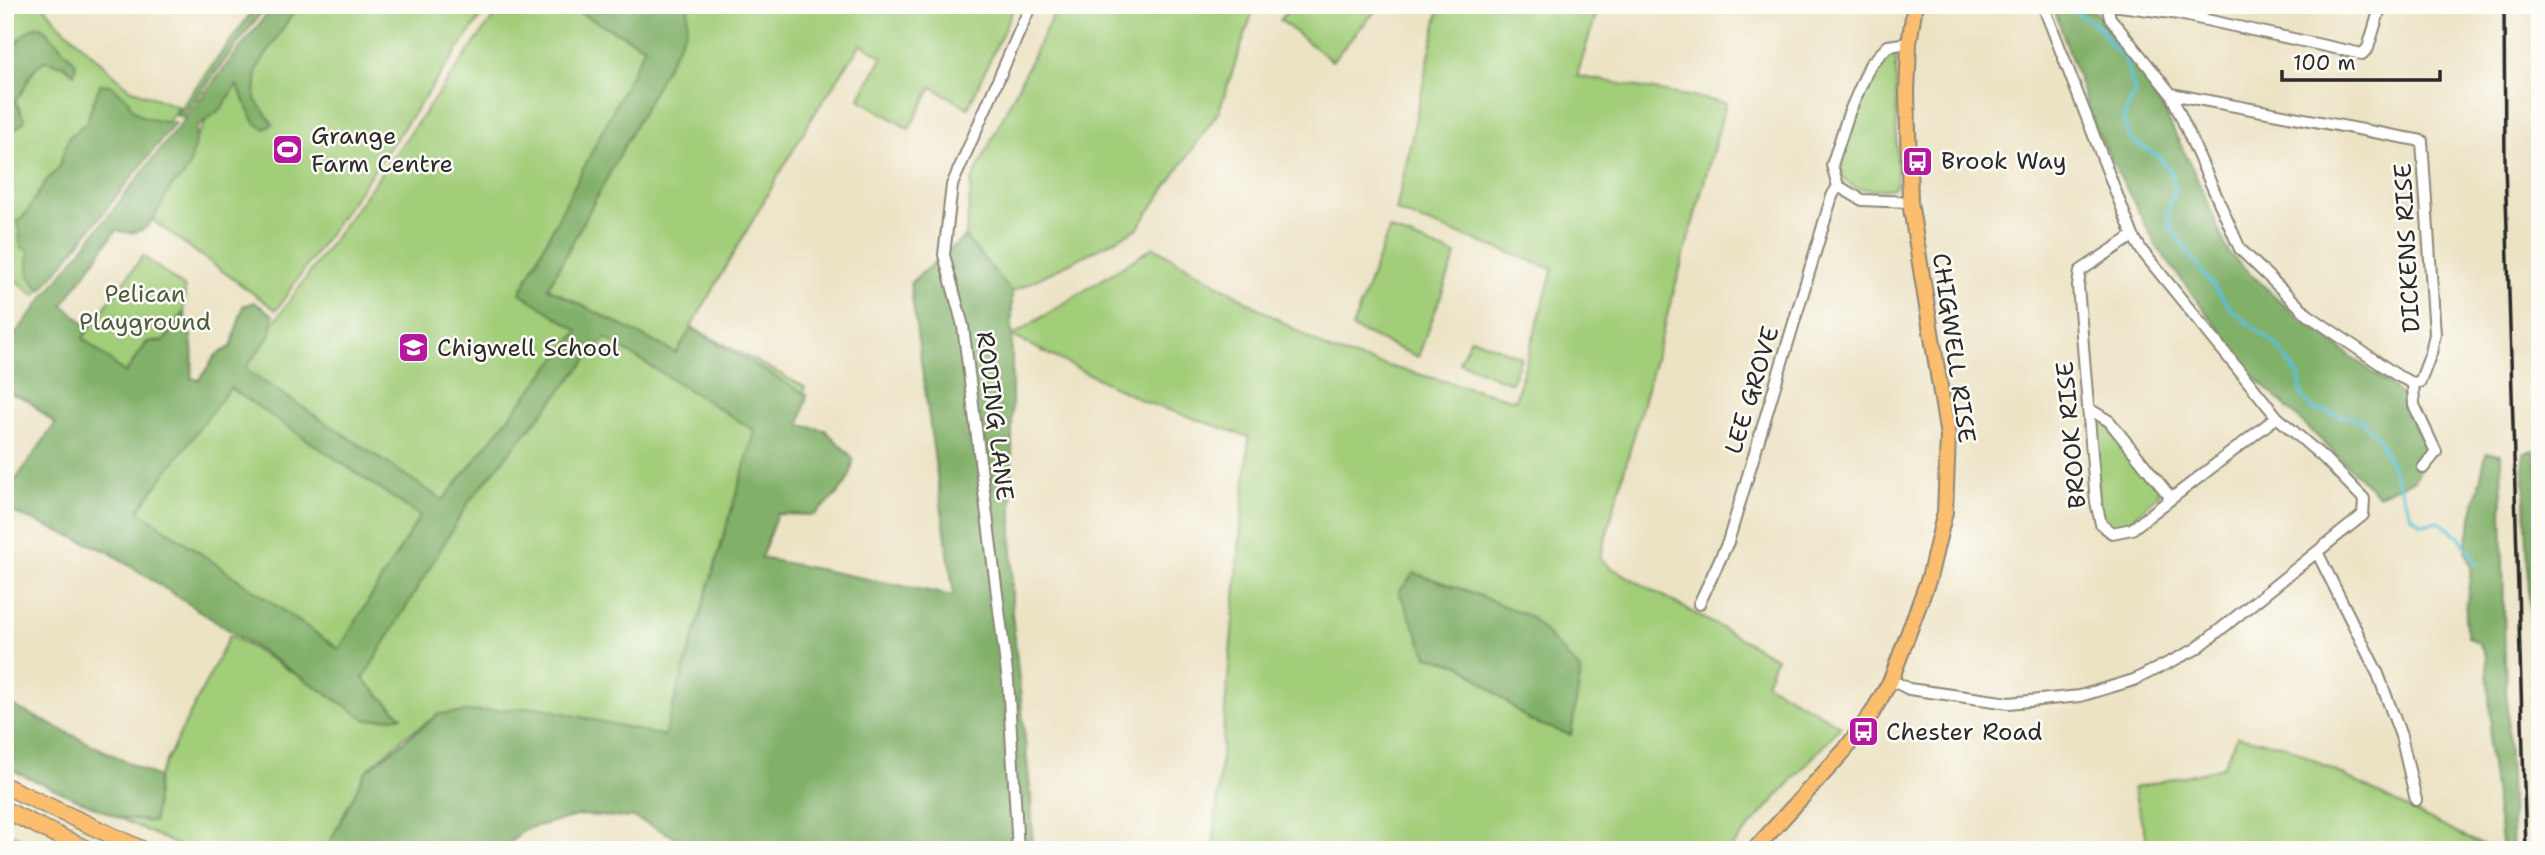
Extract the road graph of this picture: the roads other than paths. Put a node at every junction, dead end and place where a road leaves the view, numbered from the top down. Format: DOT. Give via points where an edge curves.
graph roads {
  1 [pos="1031,5"];
  2 [pos="1915,5"];
  3 [pos="2043,5"];
  4 [pos="2107,5"];
  5 [pos="2113,5"];
  6 [pos="2381,5"];
  7 [pos="1909,43"];
  8 [pos="2171,94"];
  9 [pos="1838,186"];
  10 [pos="1910,202"];
  11 [pos="2133,236"];
  12 [pos="2416,382"];
  13 [pos="2090,409"];
  14 [pos="2277,417"];
  15 [pos="2423,468"];
  16 [pos="2171,498"];
  17 [pos="2318,554"];
  18 [pos="1699,604"];
  19 [pos="1891,680"];
  20 [pos="5,786"];
  21 [pos="2416,800"];
  22 [pos="5,810"];
  23 [pos="88,850"];
  24 [pos="143,850"];
  25 [pos="1018,850"];
  26 [pos="1754,850"];
  1 -- 25 [label="street, RODING LANE" via="952,185 944,255 963,326 1008,681"];
  2 -- 7 [label="main road, CHIGWELL RISE"];
  3 -- 11 [label="street"];
  4 -- 8 [label="street" via="2110,18"];
  5 -- 6 [label="street" via="2179,14 2358,54 2368,48"];
  7 -- 9 [label="street, LEE GROVE" via="1888,46 1870,65 1832,165"];
  7 -- 10 [label="main road, CHIGWELL RISE"];
  8 -- 12 [label="street" via="2239,249 2308,316 2398,376"];
  8 -- 12 [label="street, DICKENS RISE" via="2422,141 2435,334 2431,354"];
  9 -- 10 [label="street" via="1862,200"];
  9 -- 18 [label="street, LEE GROVE" via="1728,542"];
  10 -- 19 [label="main road, CHIGWELL RISE" via="1948,436 1945,512 1929,578"];
  11 -- 13 [label="street, BROOK RISE" via="2080,271 2077,286"];
  11 -- 14 [label="street"];
  12 -- 15 [label="street" via="2414,405 2436,452"];
  13 -- 16 [label="street" via="2109,421"];
  13 -- 16 [label="street, BROOK RISE" via="2101,524 2112,533 2132,529"];
  14 -- 16 [label="street, BROOK RISE"];
  14 -- 17 [label="street" via="2364,499 2363,515"];
  17 -- 19 [label="street" via="2196,649 2113,687 2080,696 2009,703 1909,689"];
  17 -- 21 [label="street" via="2378,674 2401,736"];
  19 -- 26 [label="main road, CHIGWELL RISE" via="1845,750"];
  20 -- 24 [label="highway"];
  22 -- 23 [label="highway"];
}
